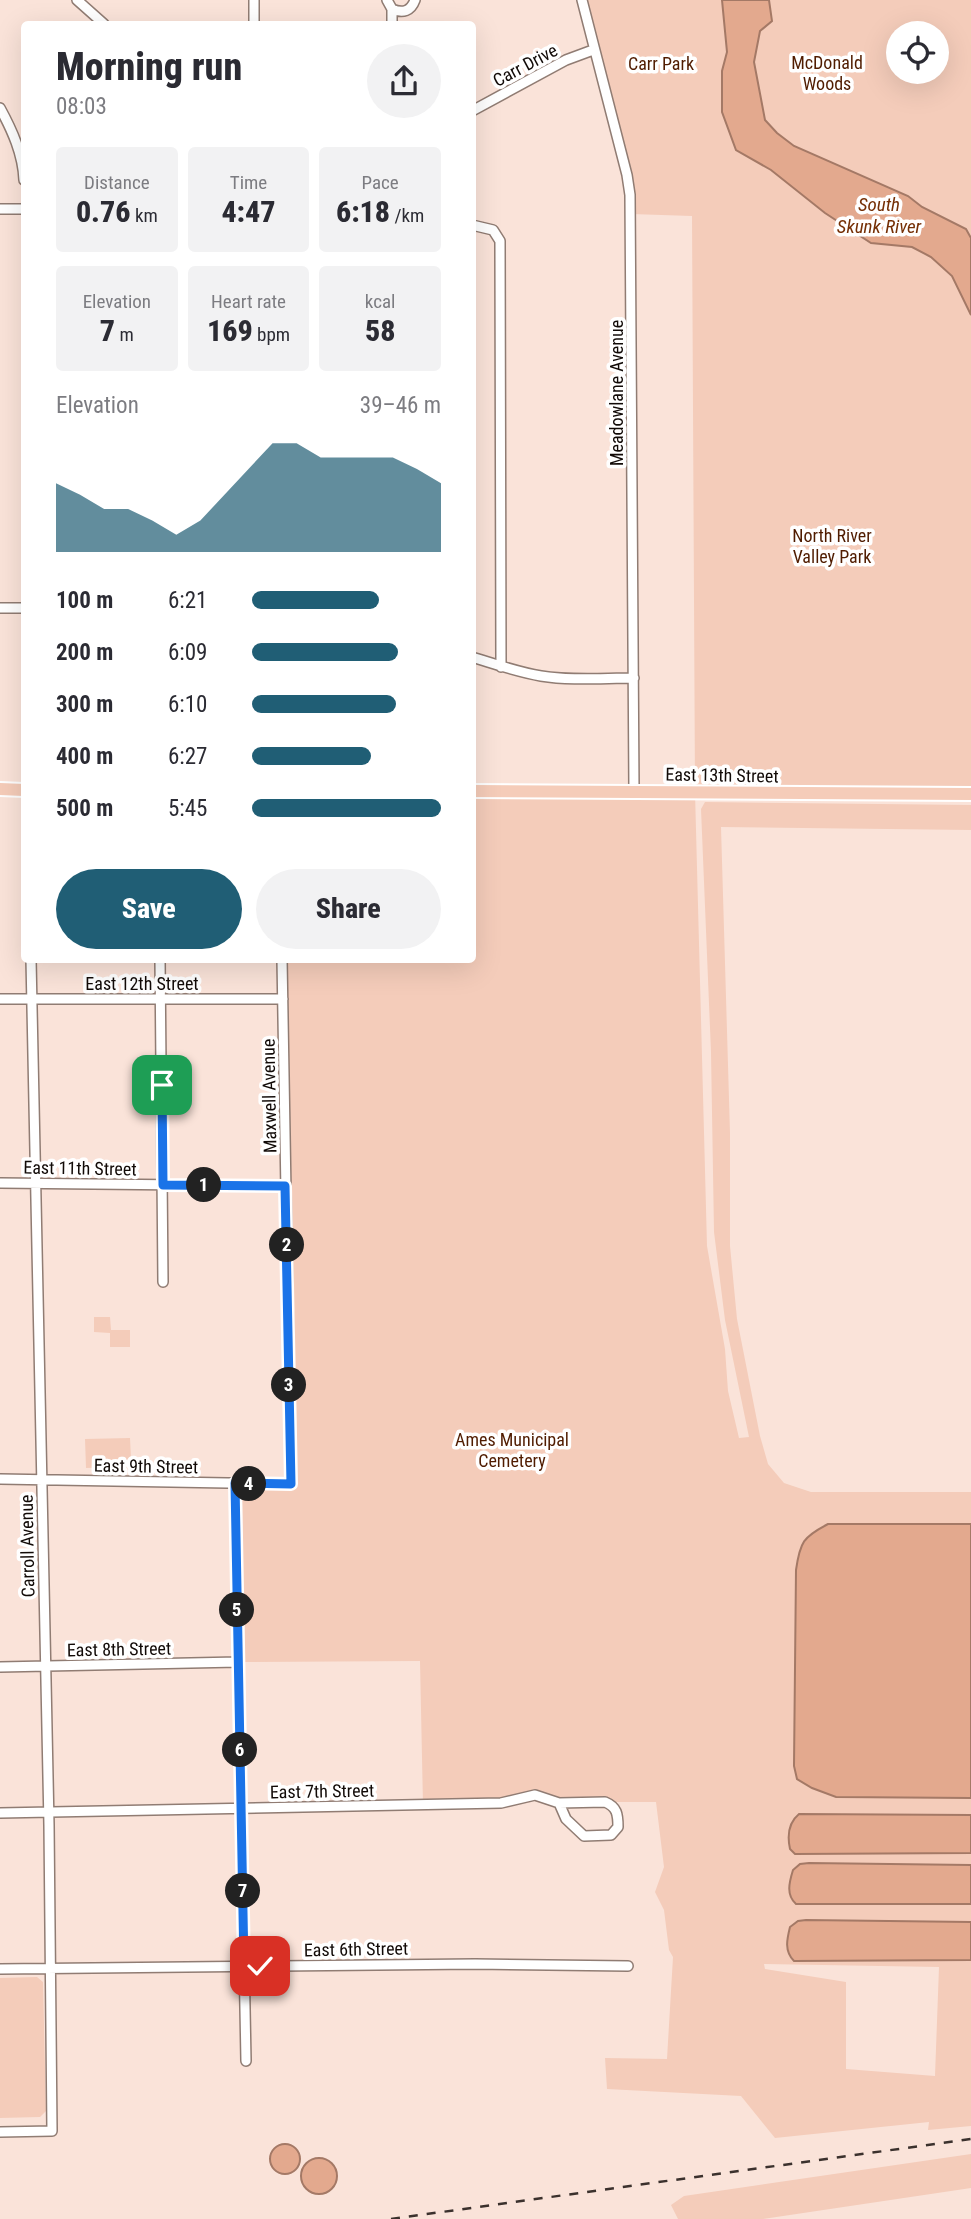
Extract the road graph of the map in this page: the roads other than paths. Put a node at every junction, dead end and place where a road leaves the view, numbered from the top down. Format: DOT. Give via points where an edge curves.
graph roads {
  1 [pos="77,0"];
  2 [pos="254,0"];
  3 [pos="415,0"];
  4 [pos="582,0"];
  5 [pos="390,4"];
  6 [pos="101,21"];
  7 [pos="254,21"];
  8 [pos="593,50"];
  9 [pos="0,108"];
  10 [pos="476,109"];
  11 [pos="21,158"];
  12 [pos="0,209"];
  13 [pos="21,209"];
  14 [pos="476,226"];
  15 [pos="0,608"];
  16 [pos="21,608"];
  17 [pos="476,658"];
  18 [pos="501,667"];
  19 [pos="634,678"];
  20 [pos="0,789"];
  21 [pos="21,790"];
  22 [pos="476,791"];
  23 [pos="634,791"];
  24 [pos="971,794"];
  25 [pos="31,963"];
  26 [pos="160,963"];
  27 [pos="282,963"];
  28 [pos="0,999"];
  29 [pos="32,999"];
  30 [pos="160,999"];
  31 [pos="283,999"];
  32 [pos="0,1183"];
  33 [pos="36,1183"];
  34 [pos="163,1185"];
  35 [pos="285,1186"];
  36 [pos="163,1282"];
  37 [pos="0,1479"];
  38 [pos="41,1480"];
  39 [pos="235,1483"];
  40 [pos="291,1484"];
  41 [pos="238,1662"];
  42 [pos="0,1667"];
  43 [pos="46,1667"];
  44 [pos="558,1803"];
  45 [pos="241,1808"];
  46 [pos="48,1812"];
  47 [pos="0,1813"];
  48 [pos="244,1966"];
  49 [pos="628,1966"];
  50 [pos="48,1968"];
  51 [pos="0,1969"];
  52 [pos="246,2061"];
  53 [pos="0,2132"];
  1 -- 6 [label="street"];
  2 -- 7 [label="street"];
  3 -- 5 [label="street" via="401,12"];
  4 -- 8 [label="street, Meadowlane Avenue"];
  8 -- 10 [label="street, Carr Drive"];
  8 -- 19 [label="street, Meadowlane Avenue" via="630,195"];
  9 -- 11 [label="street"];
  12 -- 13 [label="street"];
  14 -- 18 [label="street" via="493,230 500,241"];
  15 -- 16 [label="street"];
  17 -- 18 [label="street"];
  18 -- 19 [label="street" via="542,676"];
  19 -- 23 [label="street, Meadowlane Avenue"];
  20 -- 21 [label="main road"];
  22 -- 23 [label="main road, East 13th Street"];
  23 -- 24 [label="main road, East 13th Street"];
  25 -- 29 [label="street, Carroll Avenue"];
  26 -- 30 [label="street"];
  27 -- 31 [label="street, Maxwell Avenue"];
  28 -- 29 [label="street, East 12th Street"];
  29 -- 30 [label="street, East 12th Street"];
  29 -- 33 [label="street, Carroll Avenue"];
  30 -- 31 [label="street, East 12th Street"];
  30 -- 34 [label="street"];
  31 -- 35 [label="street, Maxwell Avenue"];
  32 -- 33 [label="street, East 11th Street"];
  33 -- 34 [label="street, East 11th Street"];
  33 -- 38 [label="street, Carroll Avenue"];
  34 -- 35 [label="street, East 11th Street"];
  34 -- 36 [label="street"];
  35 -- 40 [label="street, Maxwell Avenue"];
  37 -- 38 [label="street, East 9th Street"];
  38 -- 39 [label="street, East 9th Street"];
  38 -- 43 [label="street, Carroll Avenue"];
  39 -- 40 [label="street, East 9th Street"];
  39 -- 41 [label="street"];
  41 -- 43 [label="street, East 8th Street"];
  41 -- 45 [label="street"];
  42 -- 43 [label="street, East 8th Street"];
  43 -- 46 [label="street, Carroll Avenue"];
  44 -- 44 [label="street, East 7th Street" via="605,1802 617,1810 618,1827 611,1835 584,1836"];
  44 -- 45 [label="street, East 7th Street" via="536,1795 501,1803"];
  45 -- 46 [label="street, East 7th Street"];
  45 -- 48 [label="street"];
  46 -- 47 [label="street, East 7th Street"];
  46 -- 50 [label="street, Carroll Avenue"];
  48 -- 49 [label="street, East 6th Street"];
  48 -- 50 [label="street, East 6th Street"];
  48 -- 52 [label="street"];
  50 -- 51 [label="street, East 6th Street"];
  50 -- 53 [label="street, Carroll Avenue" via="52,2131"];
}
